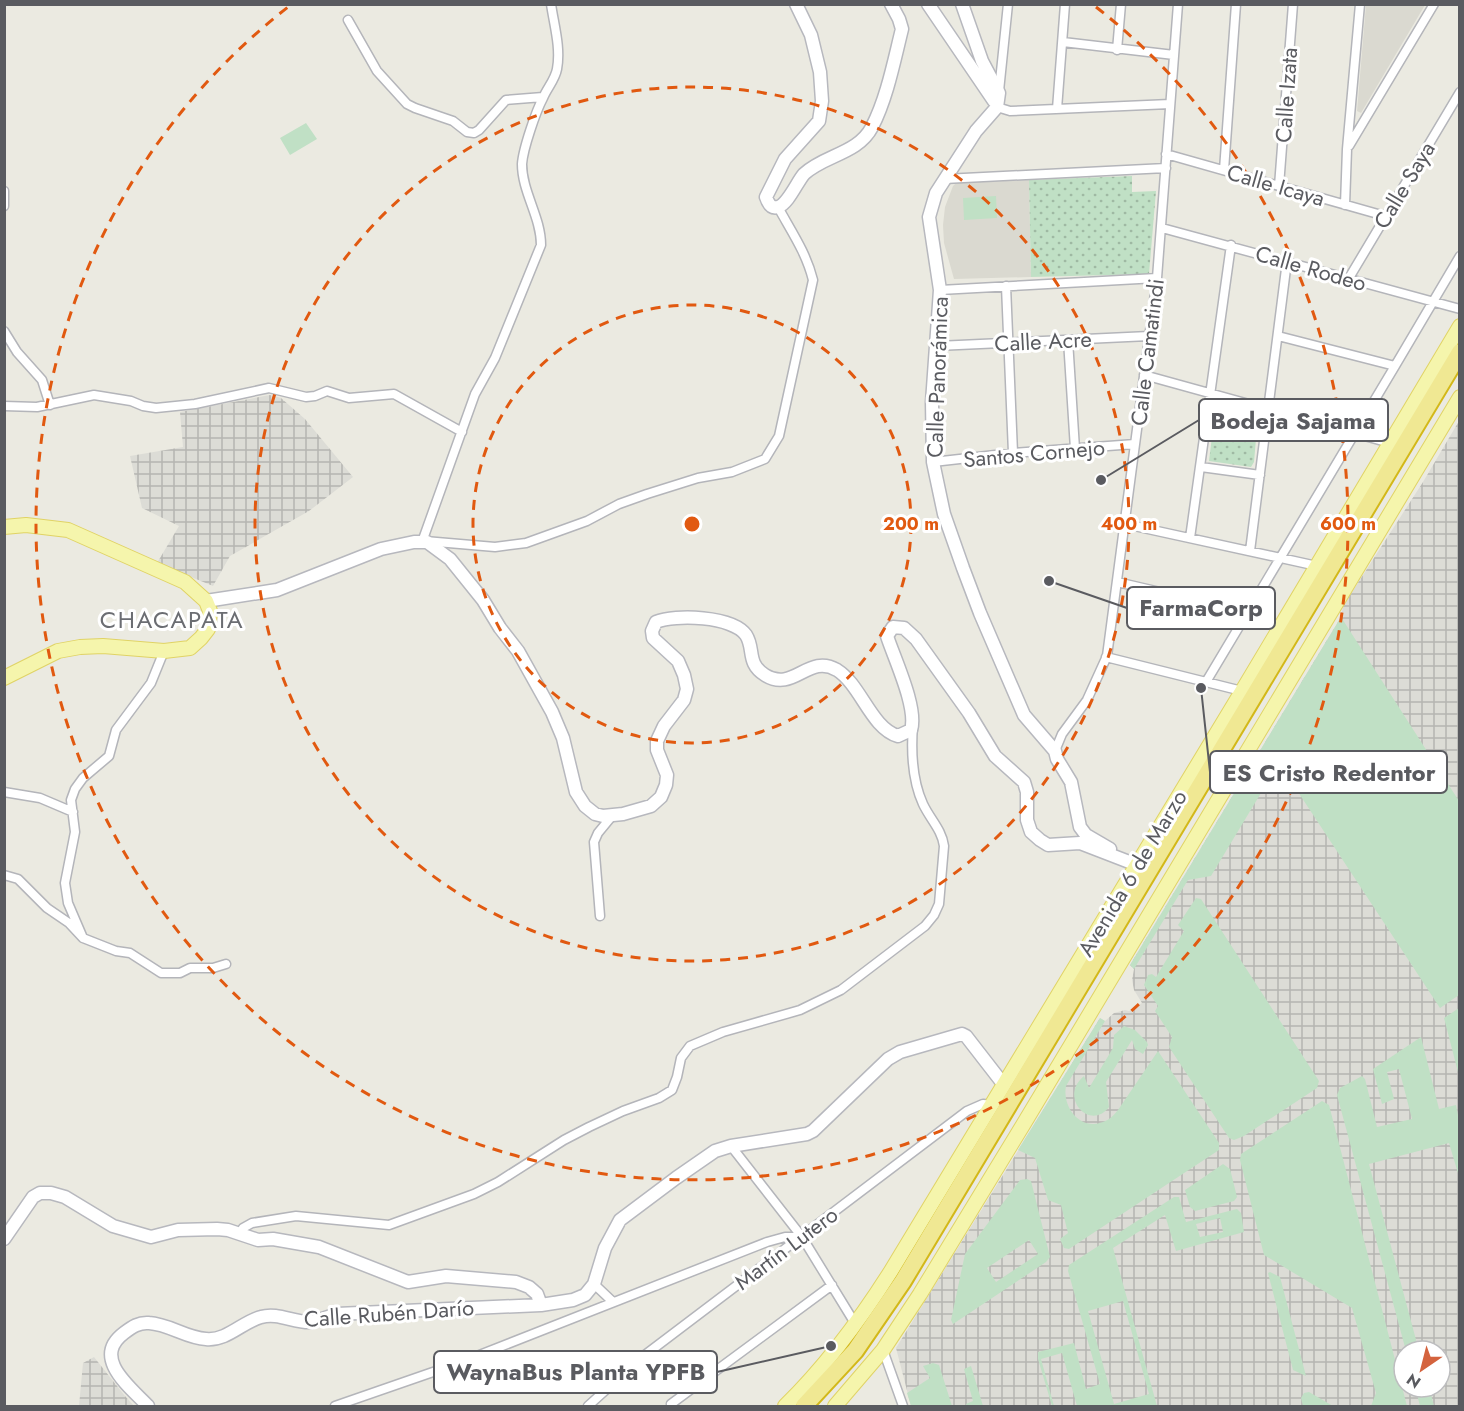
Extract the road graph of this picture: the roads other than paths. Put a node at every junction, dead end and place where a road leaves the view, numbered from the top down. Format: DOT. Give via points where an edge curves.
graph roads {
  1 [pos="551,4"];
  2 [pos="796,4"];
  3 [pos="891,4"];
  4 [pos="928,4"];
  5 [pos="962,4"];
  6 [pos="1008,4"];
  7 [pos="1065,4"];
  8 [pos="1121,4"];
  9 [pos="1178,4"];
  10 [pos="1236,4"];
  11 [pos="1293,4"];
  12 [pos="1360,4"];
  13 [pos="1434,4"];
  14 [pos="348,20"];
  15 [pos="1063,42"];
  16 [pos="1117,50"];
  17 [pos="1174,55"];
  18 [pos="1460,92"];
  19 [pos="999,93"];
  20 [pos="543,98"];
  21 [pos="1170,104"];
  22 [pos="997,107"];
  23 [pos="1057,109"];
  24 [pos="1347,149"];
  25 [pos="1166,154"];
  26 [pos="1166,168"];
  27 [pos="1224,170"];
  28 [pos="944,179"];
  29 [pos="1279,186"];
  30 [pos="4,191"];
  31 [pos="1345,205"];
  32 [pos="4,206"];
  33 [pos="778,207"];
  34 [pos="1385,216"];
  35 [pos="1161,228"];
  36 [pos="1231,245"];
  37 [pos="1460,256"];
  38 [pos="1287,261"];
  39 [pos="1157,278"];
  40 [pos="1348,278"];
  41 [pos="1006,286"];
  42 [pos="940,290"];
  43 [pos="1433,301"];
  44 [pos="1460,309"];
  45 [pos="1460,326"];
  46 [pos="4,331"];
  47 [pos="1149,336"];
  48 [pos="1278,336"];
  49 [pos="1068,340"];
  50 [pos="1009,343"];
  51 [pos="937,346"];
  52 [pos="1460,352"];
  53 [pos="1395,366"];
  54 [pos="1460,372"];
  55 [pos="1144,375"];
  56 [pos="1210,394"];
  57 [pos="1460,397"];
  58 [pos="50,405"];
  59 [pos="4,406"];
  60 [pos="1267,408"];
  61 [pos="462,432"];
  62 [pos="1354,433"];
  63 [pos="1390,443"];
  64 [pos="1135,444"];
  65 [pos="1075,449"];
  66 [pos="1013,453"];
  67 [pos="933,462"];
  68 [pos="1201,467"];
  69 [pos="1260,475"];
  70 [pos="1125,524"];
  71 [pos="4,527"];
  72 [pos="1190,538"];
  73 [pos="424,542"];
  74 [pos="1250,551"];
  75 [pos="1279,558"];
  76 [pos="1317,566"];
  77 [pos="1117,582"];
  78 [pos="206,601"];
  79 [pos="1246,612"];
  80 [pos="164,651"];
  81 [pos="1106,657"];
  82 [pos="4,678"];
  83 [pos="1206,682"];
  84 [pos="1242,691"];
  85 [pos="913,723"];
  86 [pos="1055,751"];
  87 [pos="4,792"];
  88 [pos="73,812"];
  89 [pos="612,816"];
  90 [pos="1137,866"];
  91 [pos="4,875"];
  92 [pos="600,916"];
  93 [pos="83,938"];
  94 [pos="226,964"];
  95 [pos="1004,1085"];
  96 [pos="992,1105"];
  97 [pos="731,1146"];
  98 [pos="239,1233"];
  99 [pos="801,1237"];
  100 [pos="4,1239"];
  101 [pos="594,1284"];
  102 [pos="832,1285"];
  103 [pos="613,1302"];
  104 [pos="541,1305"];
  105 [pos="856,1324"];
  106 [pos="883,1350"];
  107 [pos="671,1404"];
  108 [pos="148,1407"];
  109 [pos="335,1407"];
  110 [pos="588,1407"];
  111 [pos="785,1407"];
  112 [pos="804,1407"];
  113 [pos="816,1407"];
  114 [pos="835,1407"];
  115 [pos="903,1407"];
  1 -- 20 [label="street" via="557,70"];
  2 -- 33 [label="street" via="811,35 822,101 819,121 785,159 766,197 768,203"];
  3 -- 33 [label="street" via="902,29 871,128 854,146 804,175"];
  4 -- 22 [label="street"];
  5 -- 19 [label="street" via="982,61"];
  6 -- 19 [label="street"];
  7 -- 15 [label="street"];
  8 -- 16 [label="street"];
  9 -- 17 [label="street, Calle Camatindi"];
  10 -- 27 [label="street"];
  11 -- 29 [label="street, Calle Izata"];
  12 -- 24 [label="street"];
  13 -- 24 [label="street"];
  14 -- 20 [label="street" via="377,71 407,104 453,121 467,132 479,130 506,100"];
  15 -- 16 [label="street"];
  15 -- 23 [label="street"];
  16 -- 17 [label="street"];
  17 -- 21 [label="street, Calle Camatindi"];
  18 -- 34 [label="street, Calle Saya"];
  19 -- 22 [label="street"];
  20 -- 61 [label="street" via="522,161 541,245"];
  21 -- 23 [label="street"];
  21 -- 25 [label="street, Calle Camatindi"];
  22 -- 23 [label="street" via="1010,111"];
  22 -- 28 [label="street, Calle Panorámica"];
  24 -- 31 [label="street"];
  25 -- 26 [label="street, Calle Camatindi"];
  25 -- 27 [label="street, Calle Icaya"];
  26 -- 28 [label="street"];
  26 -- 35 [label="street, Calle Camatindi"];
  27 -- 29 [label="street, Calle Icaya"];
  28 -- 42 [label="street, Calle Panorámica" via="929,217"];
  29 -- 31 [label="street, Calle Icaya"];
  30 -- 32 [label="street"];
  31 -- 34 [label="street, Calle Icaya"];
  33 -- 73 [label="street" via="800,243 813,280 779,436 765,459 647,494 526,543 495,547"];
  34 -- 40 [label="street, Calle Saya"];
  35 -- 36 [label="street, Calle Rodeo"];
  35 -- 39 [label="street, Calle Camatindi"];
  36 -- 38 [label="street, Calle Rodeo"];
  36 -- 56 [label="street"];
  37 -- 43 [label="street"];
  38 -- 40 [label="street, Calle Rodeo"];
  38 -- 48 [label="street"];
  39 -- 41 [label="street"];
  39 -- 47 [label="street, Calle Camatindi"];
  40 -- 43 [label="street, Calle Rodeo"];
  41 -- 42 [label="street"];
  41 -- 50 [label="street"];
  42 -- 51 [label="street, Calle Panorámica"];
  43 -- 44 [label="street, Calle Rodeo"];
  43 -- 53 [label="street"];
  45 -- 63 [label="main road, Avenida 6 de Marzo"];
  46 -- 58 [label="street" via="42,380"];
  47 -- 49 [label="street, Calle Acre"];
  47 -- 55 [label="street, Calle Camatindi"];
  48 -- 53 [label="street"];
  48 -- 60 [label="street"];
  49 -- 50 [label="street, Calle Acre"];
  49 -- 65 [label="street"];
  50 -- 51 [label="street, Calle Acre"];
  50 -- 66 [label="street"];
  51 -- 67 [label="street, Calle Panorámica" via="932,402"];
  52 -- 112 [label="highway, Avenida 6 de Marzo" via="903,1281 855,1351"];
  53 -- 62 [label="street"];
  54 -- 113 [label="highway, Avenida 6 de Marzo" via="909,1286 863,1353"];
  55 -- 56 [label="street"];
  55 -- 64 [label="street, Calle Camatindi"];
  56 -- 60 [label="street"];
  56 -- 68 [label="street"];
  57 -- 106 [label="main road, Avenida 6 de Marzo" via="1023,1125"];
  58 -- 59 [label="street"];
  58 -- 61 [label="street" via="94,395 156,408 269,388 306,397 327,391 350,398 394,394"];
  60 -- 62 [label="street"];
  60 -- 69 [label="street"];
  61 -- 73 [label="street"];
  62 -- 63 [label="street"];
  62 -- 75 [label="street"];
  63 -- 76 [label="main road, Avenida 6 de Marzo"];
  64 -- 65 [label="street, Santos Cornejo"];
  64 -- 70 [label="street, Calle Camatindi"];
  65 -- 66 [label="street, Santos Cornejo"];
  66 -- 67 [label="street, Santos Cornejo"];
  67 -- 86 [label="street, Calle Panorámica" via="944,514 980,613 1024,715"];
  68 -- 69 [label="street"];
  68 -- 72 [label="street"];
  69 -- 74 [label="street"];
  70 -- 72 [label="street"];
  70 -- 77 [label="street, Calle Camatindi"];
  71 -- 78 [label="main road" via="26,525 68,530 185,582"];
  72 -- 74 [label="street"];
  73 -- 78 [label="street" via="381,549 277,590"];
  73 -- 89 [label="street" via="450,559 518,651 552,712 563,738 573,784 585,806 595,814"];
  74 -- 75 [label="street"];
  75 -- 76 [label="street"];
  75 -- 79 [label="street"];
  76 -- 84 [label="main road, Avenida 6 de Marzo"];
  77 -- 79 [label="street"];
  77 -- 81 [label="street, Calle Camatindi"];
  78 -- 80 [label="main road" via="210,611 208,629 201,638 190,648"];
  79 -- 83 [label="street"];
  80 -- 82 [label="main road" via="80,647 58,651"];
  80 -- 88 [label="street" via="151,683 116,730 108,759 75,789 71,800"];
  81 -- 83 [label="street"];
  81 -- 86 [label="street, Calle Camatindi" via="1087,700 1062,734"];
  83 -- 84 [label="street"];
  84 -- 90 [label="main road, Avenida 6 de Marzo"];
  85 -- 89 [label="street" via="906,733 892,734 856,690 829,666 808,668 790,680 779,681 756,668 742,630 696,617 665,618 656,622 653,638 678,661 687,689 657,741 666,785 651,806"];
  85 -- 90 [label="street" via="887,636 892,627 904,628 916,639 995,756 1024,782 1031,832 1048,845 1080,843"];
  85 -- 98 [label="street" via="911,750 917,786 923,805 943,838 939,904 930,921 872,968 808,1007 699,1040 681,1058 672,1090 564,1140 474,1194 389,1225 296,1216 252,1223"];
  86 -- 90 [label="street" via="1071,782 1080,827 1086,835"];
  87 -- 88 [label="street" via="40,798"];
  88 -- 93 [label="street" via="75,832 65,883 68,903"];
  89 -- 92 [label="street" via="594,842"];
  90 -- 95 [label="main road, Avenida 6 de Marzo"];
  91 -- 93 [label="street" via="18,879"];
  93 -- 94 [label="street" via="130,953 161,973"];
  95 -- 96 [label="main road, Avenida 6 de Marzo"];
  95 -- 97 [label="street" via="962,1034 888,1059 807,1134"];
  96 -- 99 [label="street, Martín Lutero" via="983,1104 968,1111"];
  96 -- 105 [label="main road, Avenida 6 de Marzo"];
  97 -- 99 [label="street"];
  97 -- 101 [label="street" via="715,1151 620,1220 605,1248"];
  98 -- 100 [label="street" via="178,1230 151,1237 113,1226 65,1197 40,1193 27,1204"];
  98 -- 104 [label="street" via="258,1240 319,1247 408,1282 446,1276 516,1282 537,1294"];
  99 -- 102 [label="street"];
  99 -- 103 [label="street" via="767,1242"];
  99 -- 110 [label="street, Martín Lutero" via="641,1358"];
  101 -- 103 [label="street"];
  101 -- 104 [label="street, Calle Rubén Darío" via="585,1295 573,1300"];
  102 -- 105 [label="street"];
  102 -- 107 [label="street"];
  103 -- 109 [label="street"];
  104 -- 108 [label="street, Calle Rubén Darío" via="385,1310 337,1314 311,1322 267,1316 207,1340 161,1325 141,1323 119,1336 111,1357 117,1373"];
  105 -- 111 [label="main road, Avenida 6 de Marzo"];
  106 -- 114 [label="main road, Avenida 6 de Marzo"];
  106 -- 115 [label="street"];
}
